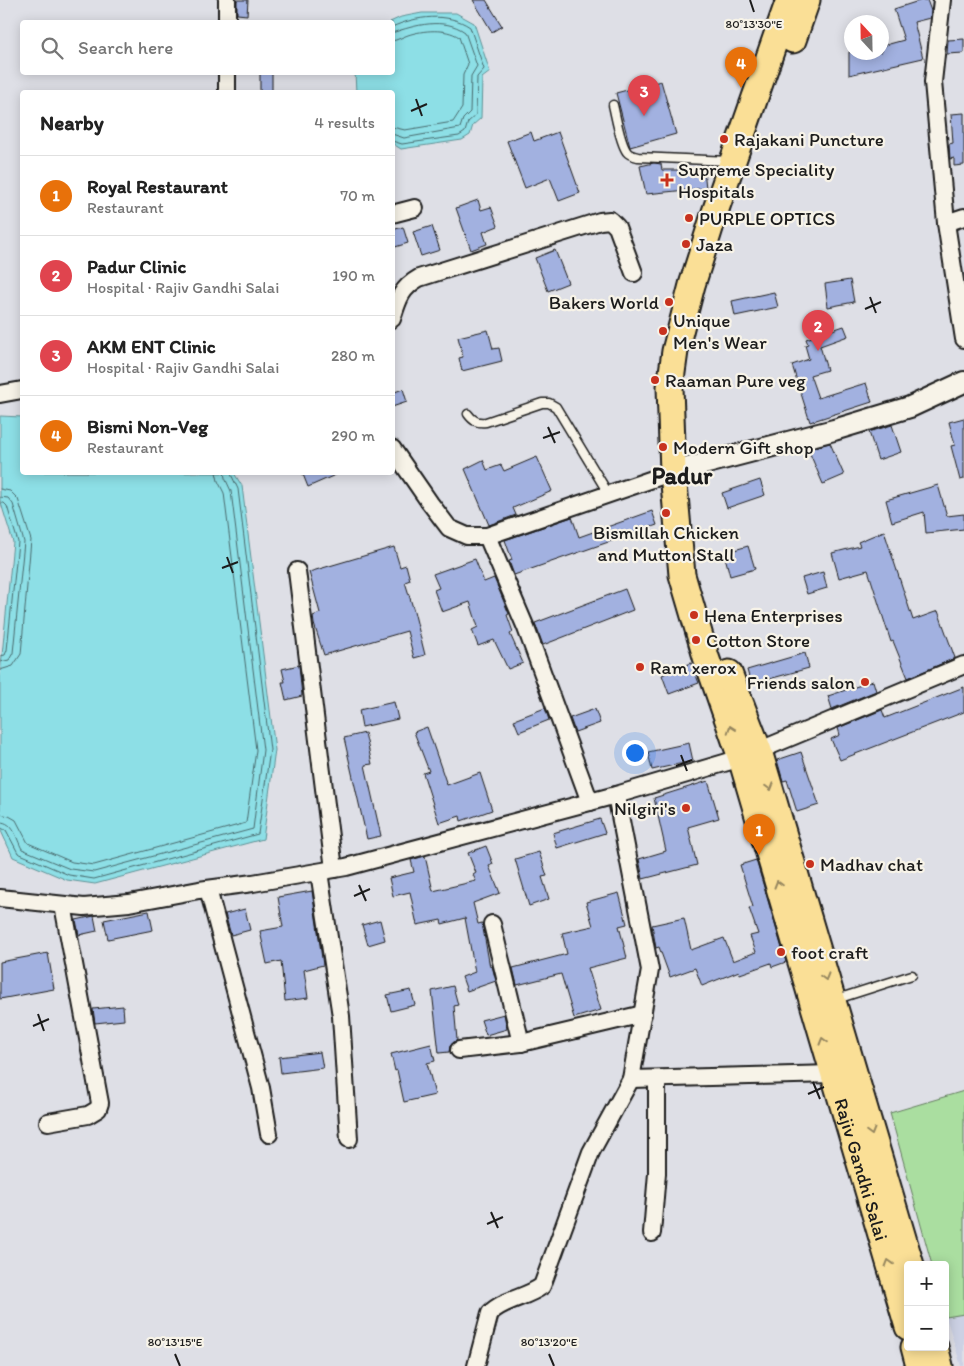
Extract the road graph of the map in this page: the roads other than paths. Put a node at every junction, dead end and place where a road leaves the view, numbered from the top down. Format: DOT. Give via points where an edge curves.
graph roads {
  1 [pos="228,0"];
  2 [pos="789,0"];
  3 [pos="807,0"];
  4 [pos="942,0"];
  5 [pos="948,0"];
  6 [pos="227,20"];
  7 [pos="227,75"];
  8 [pos="227,90"];
  9 [pos="613,105"];
  10 [pos="733,162"];
  11 [pos="415,208"];
  12 [pos="395,213"];
  13 [pos="964,217"];
  14 [pos="946,223"];
  15 [pos="634,273"];
  16 [pos="395,308"];
  17 [pos="964,339"];
  18 [pos="964,382"];
  19 [pos="20,390"];
  20 [pos="0,394"];
  21 [pos="468,414"];
  22 [pos="395,452"];
  23 [pos="680,470"];
  24 [pos="608,493"];
  25 [pos="487,536"];
  26 [pos="297,572"];
  27 [pos="964,664"];
  28 [pos="750,755"];
  29 [pos="616,795"];
  30 [pos="590,802"];
  31 [pos="326,870"];
  32 [pos="208,889"];
  33 [pos="0,898"];
  34 [pos="64,905"];
  35 [pos="492,924"];
  36 [pos="912,975"];
  37 [pos="833,1001"];
  38 [pos="643,1014"];
  39 [pos="521,1043"];
  40 [pos="459,1050"];
  41 [pos="833,1074"];
  42 [pos="631,1079"];
  43 [pos="657,1079"];
  44 [pos="48,1122"];
  45 [pos="269,1134"];
  46 [pos="349,1139"];
  47 [pos="652,1233"];
  48 [pos="909,1261"];
  49 [pos="904,1314"];
  50 [pos="915,1351"];
  51 [pos="936,1351"];
  52 [pos="476,1366"];
  53 [pos="919,1366"];
  54 [pos="940,1366"];
  1 -- 6 [label="street"];
  2 -- 10 [label="main road, Rajiv Gandhi Salai"];
  3 -- 23 [label="main road, Rajiv Gandhi Salai" via="713,266 688,367"];
  4 -- 5 [label="street"];
  4 -- 14 [label="street" via="933,82"];
  7 -- 8 [label="street"];
  9 -- 10 [label="lane" via="624,146 632,155"];
  10 -- 23 [label="main road, Rajiv Gandhi Salai" via="692,285 675,351 670,387"];
  11 -- 12 [label="street"];
  13 -- 14 [label="street"];
  14 -- 17 [label="street"];
  15 -- 16 [label="street" via="617,227 610,220 600,220 420,278 398,298"];
  18 -- 23 [label="street" via="910,407"];
  19 -- 20 [label="street"];
  21 -- 24 [label="lane" via="478,423 486,422 549,403 556,407"];
  22 -- 25 [label="street" via="449,528 467,536"];
  23 -- 24 [label="street"];
  23 -- 28 [label="main road, Rajiv Gandhi Salai" via="700,574"];
  24 -- 25 [label="street"];
  25 -- 30 [label="street" via="526,628"];
  26 -- 31 [label="street"];
  27 -- 28 [label="street"];
  28 -- 29 [label="street"];
  28 -- 37 [label="main road, Rajiv Gandhi Salai, one-way"];
  41 -- 28 [label="main road, Rajiv Gandhi Salai, one-way"];
  29 -- 30 [label="street"];
  29 -- 38 [label="street" via="650,970"];
  30 -- 31 [label="street"];
  31 -- 32 [label="street"];
  31 -- 46 [label="street" via="341,1016"];
  32 -- 34 [label="street" via="129,903"];
  32 -- 45 [label="street" via="261,1088"];
  33 -- 34 [label="street"];
  34 -- 44 [label="street" via="100,1103 98,1109 88,1115"];
  35 -- 39 [label="street"];
  36 -- 37 [label="lane"];
  37 -- 48 [label="main road, Rajiv Gandhi Salai, one-way"];
  38 -- 39 [label="street"];
  38 -- 42 [label="street"];
  39 -- 40 [label="street"];
  41 -- 43 [label="street"];
  49 -- 41 [label="main road, Rajiv Gandhi Salai, one-way"];
  42 -- 43 [label="street"];
  42 -- 52 [label="street" via="591,1152 542,1286 490,1312"];
  43 -- 47 [label="street"];
  50 -- 53 [label="main road"];
  51 -- 54 [label="main road"];
}
